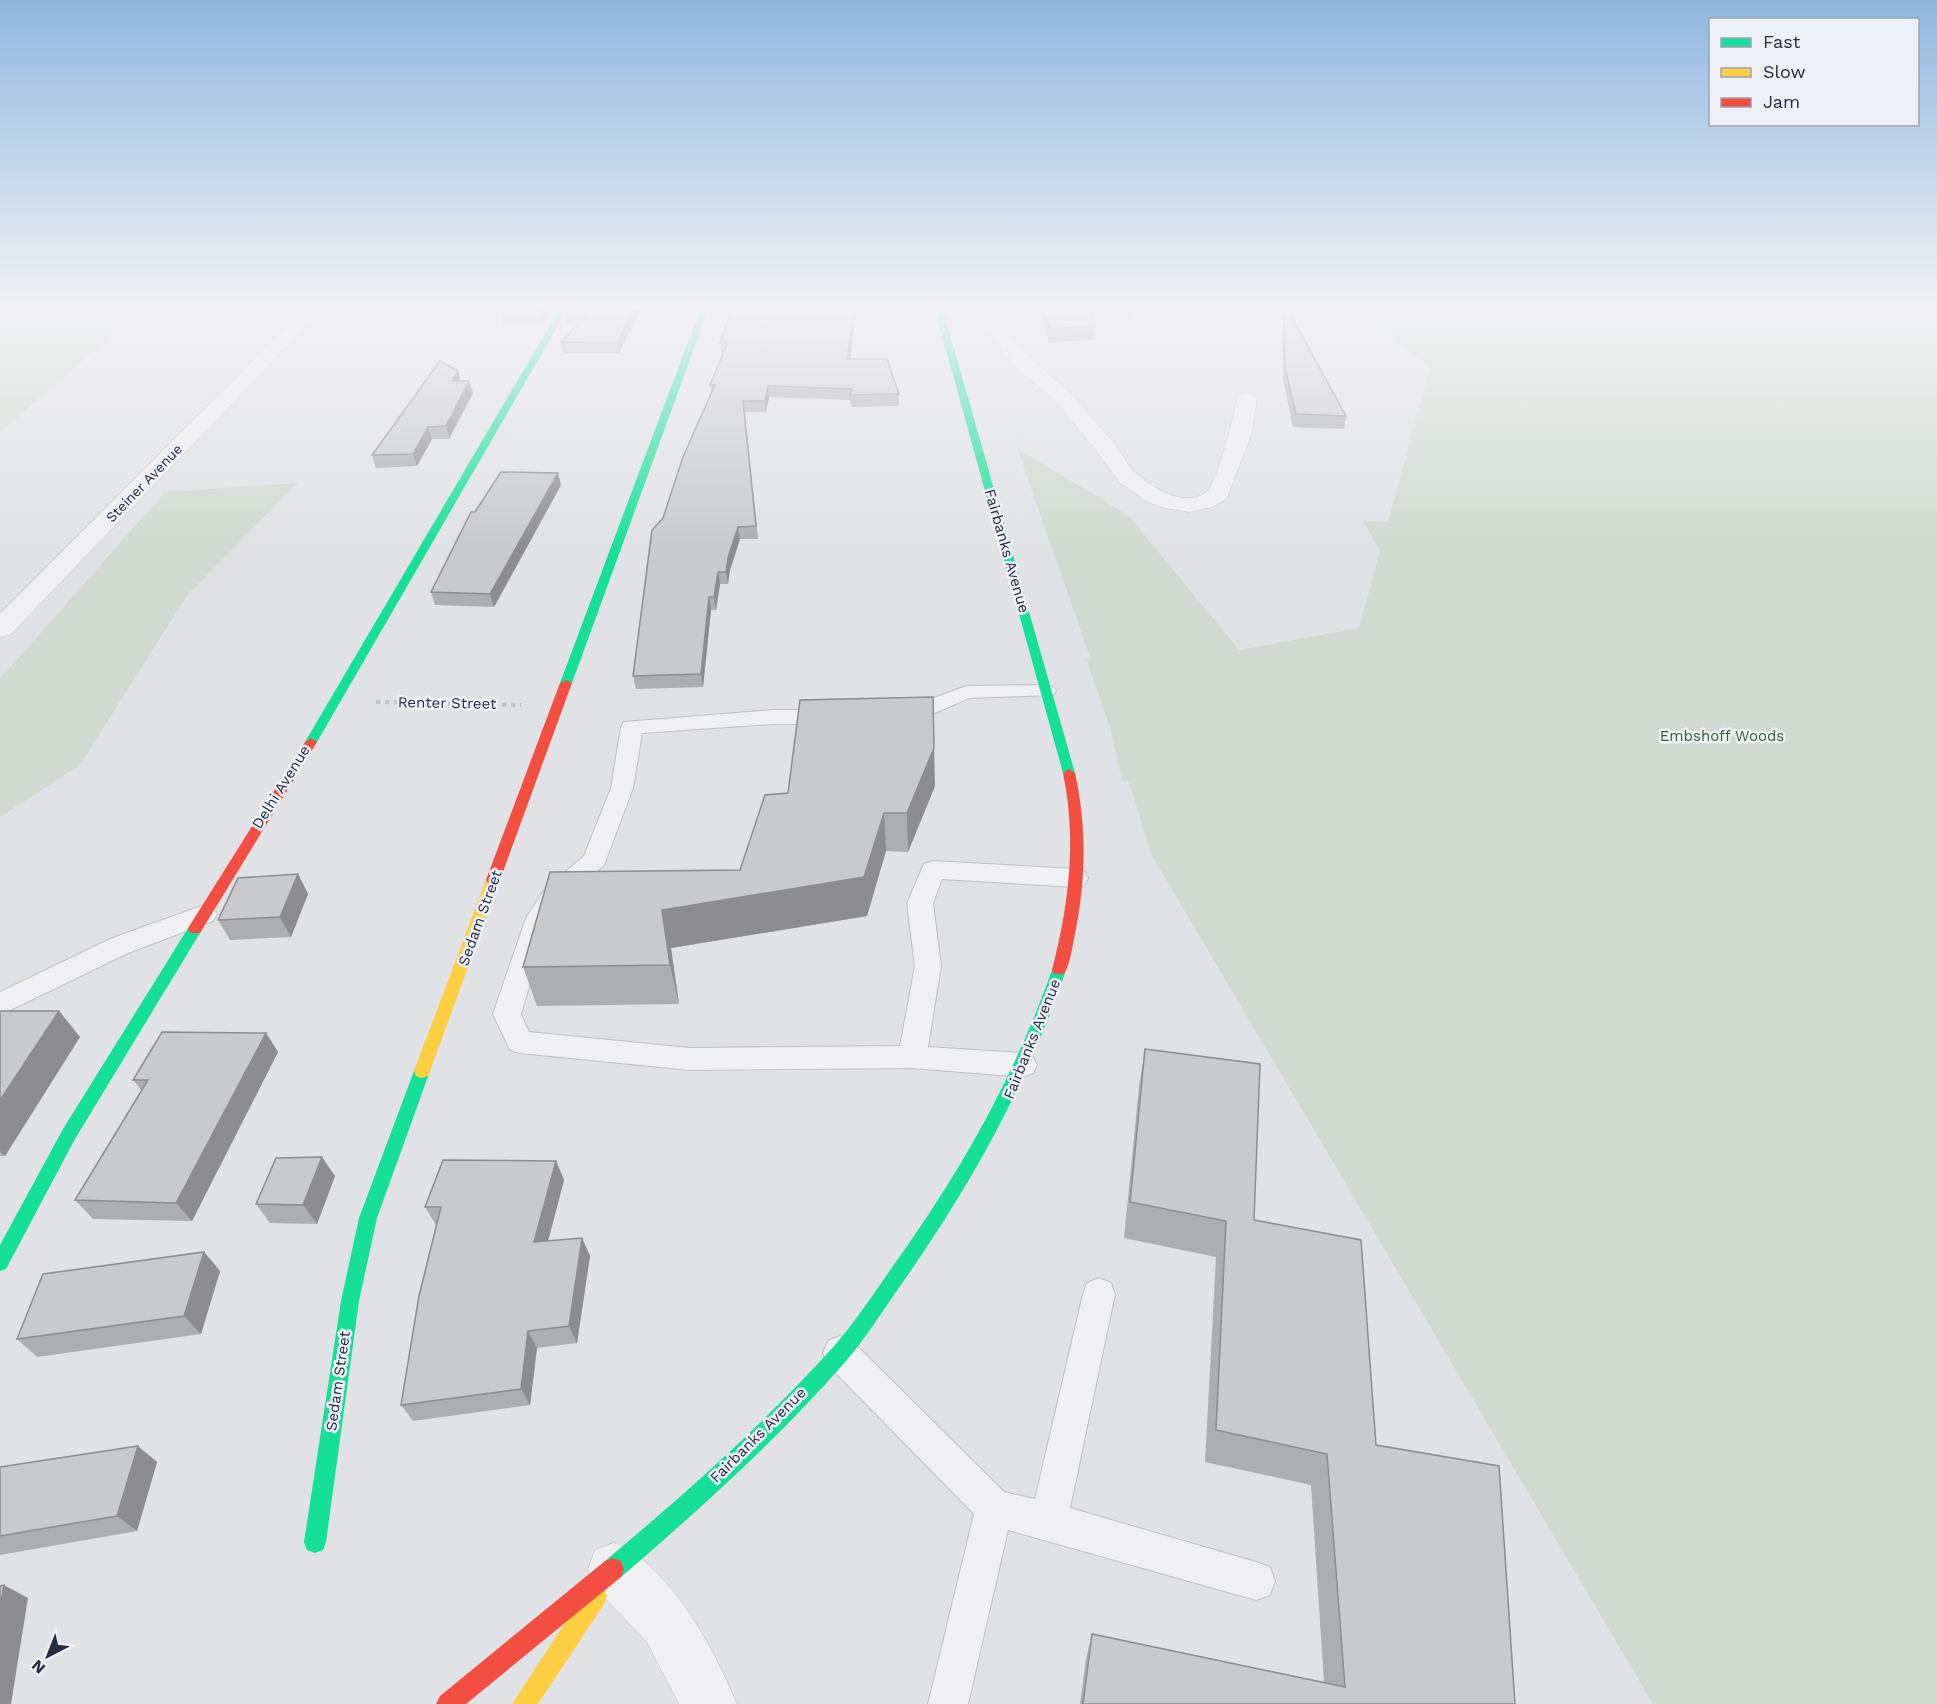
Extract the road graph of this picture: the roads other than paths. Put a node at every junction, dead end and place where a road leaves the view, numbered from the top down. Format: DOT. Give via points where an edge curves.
graph roads {
  1 [pos="235,390"];
  2 [pos="516,390"];
  3 [pos="675,390"];
  4 [pos="961,390"];
  5 [pos="1054,390"];
  6 [pos="1247,399"];
  7 [pos="0,629"];
  8 [pos="1046,691"];
  9 [pos="1076,878"];
  10 [pos="204,914"];
  11 [pos="0,1004"];
  12 [pos="912,1057"];
  13 [pos="1023,1065"];
  14 [pos="0,1263"];
  15 [pos="1099,1294"];
  16 [pos="840,1353"];
  17 [pos="994,1508"];
  18 [pos="1049,1521"];
  19 [pos="315,1542"];
  20 [pos="614,1569"];
  21 [pos="1256,1581"];
  22 [pos="448,1704"];
  23 [pos="524,1704"];
  24 [pos="709,1704"];
  25 [pos="948,1704"];
  1 -- 7 [label="street, Steiner Avenue"];
  2 -- 10 [label="street, Delhi Avenue" via="336,701"];
  3 -- 19 [label="street, Sedam Street" via="368,1218 350,1301"];
  4 -- 8 [label="street, Fairbanks Avenue"];
  5 -- 6 [label="street" via="1108,450 1125,476 1160,499 1191,504 1206,502 1221,489 1240,436"];
  8 -- 9 [label="street, Fairbanks Avenue" via="1072,784 1078,846"];
  8 -- 12 [label="lane" via="966,692 911,715 772,717 632,727 622,788 594,860 554,895 535,925 507,1014 520,1042 690,1059"];
  9 -- 12 [label="lane" via="933,870 920,903 928,966"];
  9 -- 13 [label="street, Fairbanks Avenue" via="1073,915 1054,991"];
  10 -- 11 [label="lane" via="119,946"];
  10 -- 14 [label="street, Delhi Avenue" via="69,1134"];
  12 -- 13 [label="lane"];
  13 -- 16 [label="street, Fairbanks Avenue" via="973,1165"];
  15 -- 18 [label="lane"];
  16 -- 17 [label="lane"];
  16 -- 20 [label="street, Fairbanks Avenue" via="715,1479"];
  17 -- 18 [label="lane"];
  17 -- 25 [label="lane"];
  18 -- 21 [label="lane"];
  20 -- 22 [label="street, Fairbanks Avenue"];
  20 -- 23 [label="street, Fairbanks Avenue"];
  20 -- 24 [label="street" via="666,1623"];
}
